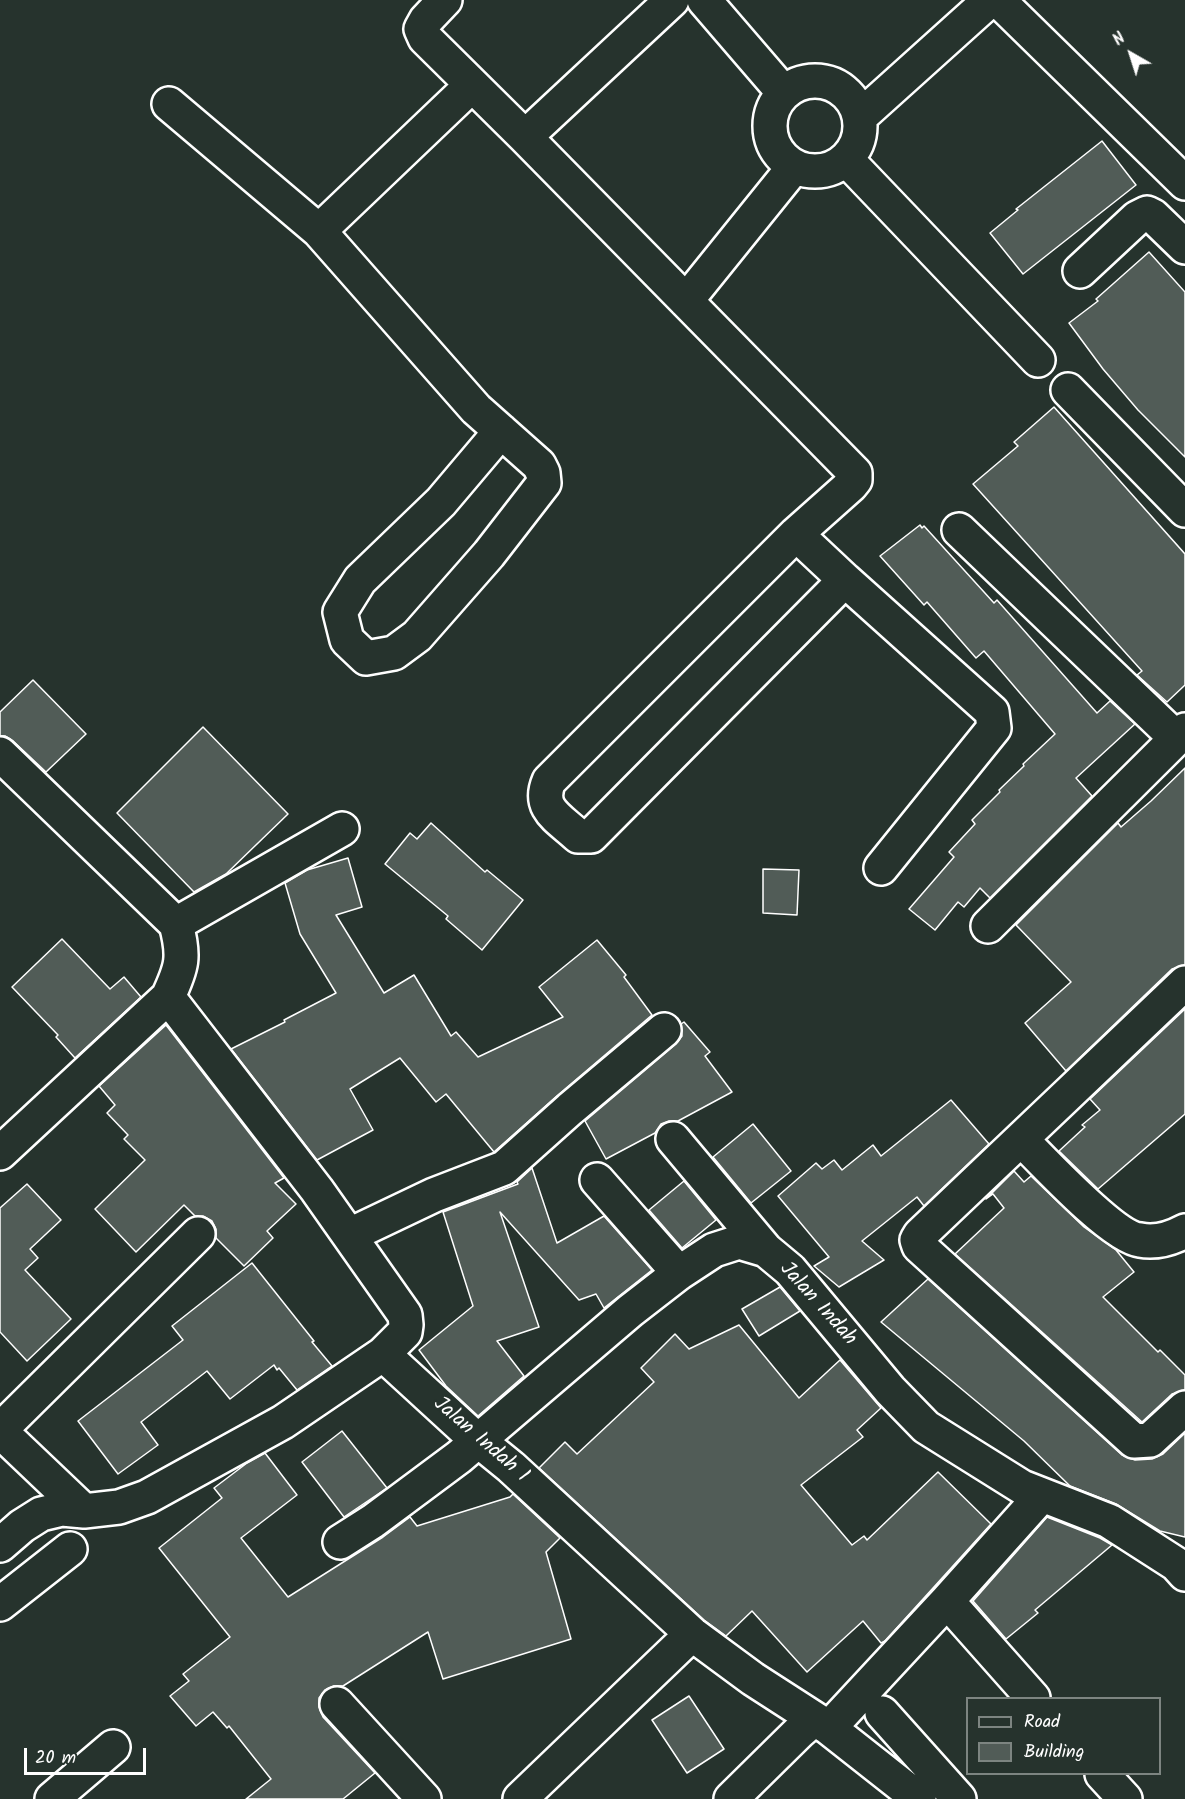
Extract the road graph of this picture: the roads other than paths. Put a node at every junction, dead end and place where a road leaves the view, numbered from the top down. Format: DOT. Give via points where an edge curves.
graph roads {
  1 [pos="445,0"];
  2 [pos="672,0"];
  3 [pos="704,0"];
  4 [pos="990,0"];
  5 [pos="998,0"];
  6 [pos="472,85"];
  7 [pos="784,93"];
  8 [pos="169,104"];
  9 [pos="860,117"];
  10 [pos="525,137"];
  11 [pos="846,159"];
  12 [pos="794,167"];
  13 [pos="1185,183"];
  14 [pos="319,231"];
  15 [pos="1185,247"];
  16 [pos="1080,271"];
  17 [pos="686,301"];
  18 [pos="1038,360"];
  19 [pos="1068,390"];
  20 [pos="501,430"];
  21 [pos="1185,510"];
  22 [pos="959,530"];
  23 [pos="796,534"];
  24 [pos="845,580"];
  25 [pos="1181,735"];
  26 [pos="0,754"];
  27 [pos="342,828"];
  28 [pos="881,868"];
  29 [pos="176,924"];
  30 [pos="988,926"];
  31 [pos="1185,983"];
  32 [pos="168,997"];
  33 [pos="664,1030"];
  34 [pos="673,1139"];
  35 [pos="1021,1139"];
  36 [pos="0,1153"];
  37 [pos="597,1180"];
  38 [pos="1185,1231"];
  39 [pos="198,1234"];
  40 [pos="350,1235"];
  41 [pos="766,1250"];
  42 [pos="679,1273"];
  43 [pos="383,1354"];
  44 [pos="1185,1408"];
  45 [pos="0,1430"];
  46 [pos="479,1440"];
  47 [pos="1042,1495"];
  48 [pos="84,1511"];
  49 [pos="340,1542"];
  50 [pos="0,1545"];
  51 [pos="70,1549"];
  52 [pos="1182,1565"];
  53 [pos="947,1601"];
  54 [pos="0,1604"];
  55 [pos="692,1634"];
  56 [pos="1032,1697"];
  57 [pos="337,1704"];
  58 [pos="882,1713"];
  59 [pos="821,1724"];
  60 [pos="113,1747"];
  61 [pos="1104,1775"];
  62 [pos="52,1799"];
  63 [pos="423,1799"];
  64 [pos="520,1799"];
  65 [pos="731,1799"];
  66 [pos="919,1799"];
  67 [pos="959,1799"];
  68 [pos="1125,1799"];
  1 -- 6 [label="street" via="421,29 425,38"];
  2 -- 10 [label="street"];
  3 -- 7 [label="street"];
  4 -- 9 [label="street"];
  5 -- 13 [label="street"];
  6 -- 10 [label="street"];
  6 -- 14 [label="street"];
  7 -- 9 [label="street" via="813,80 829,82 844,90"];
  7 -- 12 [label="street" via="772,111 770,132 773,146"];
  8 -- 14 [label="street"];
  9 -- 11 [label="street" via="858,139"];
  10 -- 17 [label="street"];
  11 -- 12 [label="street" via="830,169"];
  11 -- 18 [label="street"];
  12 -- 17 [label="street"];
  14 -- 20 [label="street" via="476,409"];
  15 -- 16 [label="street" via="1147,213"];
  17 -- 23 [label="street" via="855,474 851,485"];
  19 -- 21 [label="street"];
  20 -- 20 [label="street" via="441,502 360,580 340,612 347,640 366,658 394,653 417,636 489,554 544,483 539,465"];
  22 -- 25 [label="street"];
  23 -- 24 [label="street"];
  23 -- 24 [label="street" via="549,781 544,793 546,806 578,836 591,836"];
  24 -- 28 [label="street" via="992,712 994,719 994,728"];
  25 -- 30 [label="street"];
  26 -- 29 [label="street"];
  27 -- 29 [label="street"];
  29 -- 32 [label="street" via="182,946 181,971"];
  31 -- 35 [label="street"];
  32 -- 36 [label="street"];
  32 -- 40 [label="street"];
  33 -- 40 [label="street" via="504,1168 434,1195"];
  34 -- 41 [label="street"];
  35 -- 38 [label="street" via="1124,1235 1159,1240"];
  35 -- 44 [label="street" via="920,1235 919,1246 1134,1441 1150,1440"];
  37 -- 42 [label="street"];
  39 -- 45 [label="street"];
  40 -- 43 [label="street" via="405,1315 405,1332"];
  41 -- 42 [label="street, Jalan Indah" via="738,1242 714,1250"];
  41 -- 47 [label="street, Jalan Indah" via="790,1270 926,1427 1022,1487"];
  42 -- 46 [label="street, Jalan Indah"];
  43 -- 46 [label="street, Jalan Indah 1"];
  43 -- 48 [label="street" via="283,1422 147,1497 119,1507"];
  45 -- 48 [label="street"];
  46 -- 49 [label="street, Jalan Indah"];
  46 -- 55 [label="street, Jalan Indah 1"];
  47 -- 52 [label="street, Jalan Indah" via="1109,1521"];
  47 -- 53 [label="street"];
  48 -- 50 [label="street" via="63,1509 41,1514"];
  51 -- 54 [label="street"];
  53 -- 56 [label="street"];
  53 -- 59 [label="street"];
  55 -- 59 [label="street, Jalan Indah 1"];
  55 -- 64 [label="street"];
  57 -- 63 [label="street"];
  58 -- 67 [label="street"];
  59 -- 65 [label="street" via="799,1732"];
  59 -- 66 [label="street, Jalan Indah 1"];
  60 -- 62 [label="street"];
  61 -- 68 [label="street"];
}
